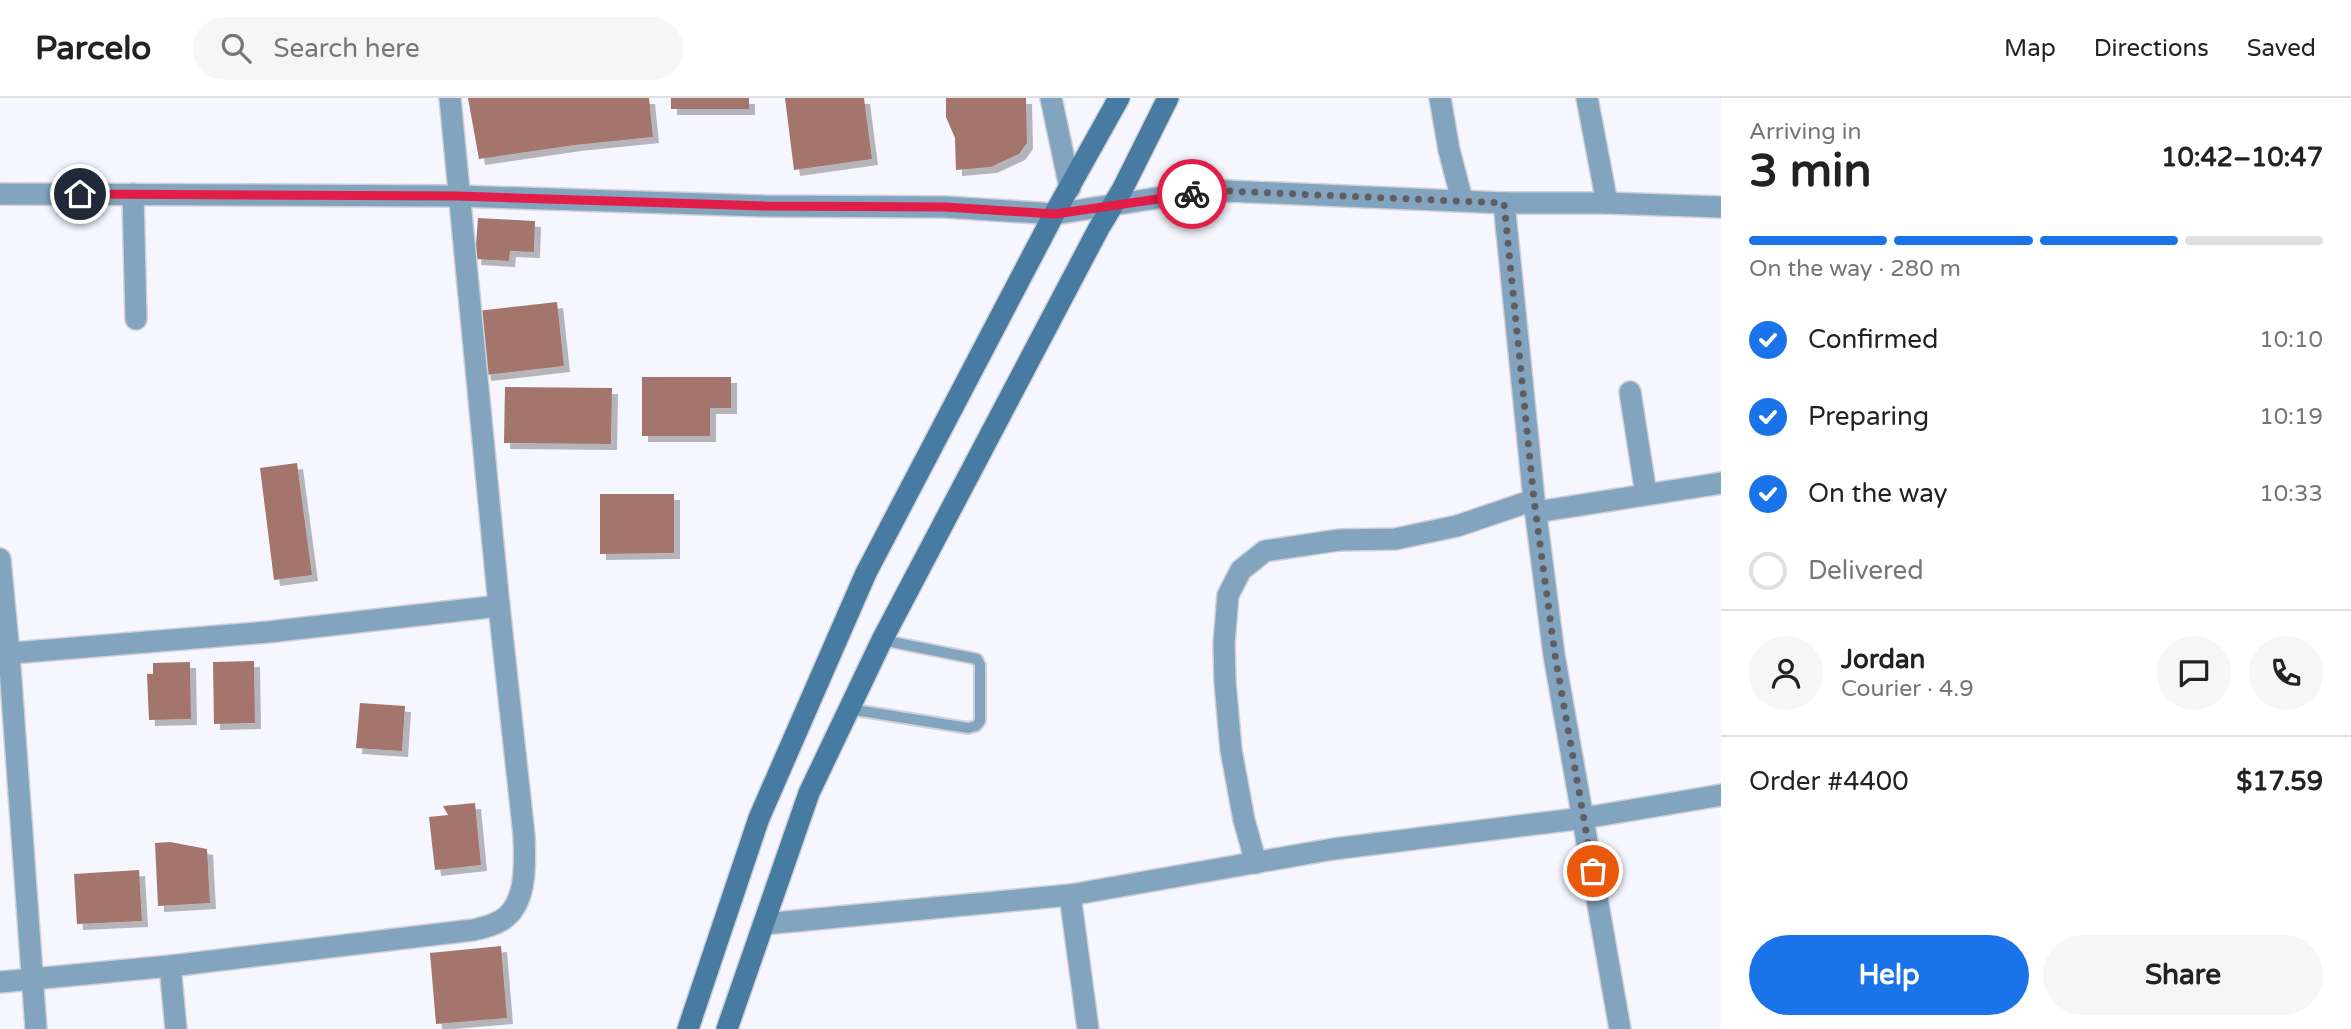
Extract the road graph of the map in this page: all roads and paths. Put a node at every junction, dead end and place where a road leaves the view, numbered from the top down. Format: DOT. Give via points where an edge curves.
graph roads {
  1 [pos="450,98"];
  2 [pos="1051,98"];
  3 [pos="1119,98"];
  4 [pos="1168,98"];
  5 [pos="1440,98"];
  6 [pos="1587,98"];
  7 [pos="1070,188"];
  8 [pos="0,194"];
  9 [pos="133,194"];
  10 [pos="458,196"];
  11 [pos="1462,200"];
  12 [pos="1504,203"];
  13 [pos="1607,203"];
  14 [pos="1112,206"];
  15 [pos="1721,207"];
  16 [pos="1055,214"];
  17 [pos="136,319"];
  18 [pos="1630,392"];
  19 [pos="1721,483"];
  20 [pos="1646,494"];
  21 [pos="1535,506"];
  22 [pos="0,559"];
  23 [pos="499,606"];
  24 [pos="882,640"];
  25 [pos="5,654"];
  26 [pos="849,709"];
  27 [pos="1721,795"];
  28 [pos="1584,818"];
  29 [pos="1256,863"];
  30 [pos="1070,895"];
  31 [pos="764,924"];
  32 [pos="170,966"];
  33 [pos="33,979"];
  34 [pos="0,982"];
  35 [pos="36,1029"];
  36 [pos="176,1029"];
  37 [pos="688,1029"];
  38 [pos="727,1029"];
  39 [pos="1088,1029"];
  40 [pos="1620,1029"];
  1 -- 10 [label="street"];
  2 -- 7 [label="street"];
  3 -- 7 [label="main road"];
  4 -- 14 [label="main road"];
  5 -- 11 [label="street"];
  6 -- 13 [label="street"];
  7 -- 16 [label="main road"];
  8 -- 9 [label="street"];
  9 -- 10 [label="street"];
  9 -- 17 [label="street"];
  10 -- 16 [label="street" via="945,207"];
  10 -- 23 [label="street"];
  11 -- 12 [label="street"];
  11 -- 14 [label="street" via="1227,191"];
  12 -- 13 [label="street"];
  12 -- 21 [label="street"];
  13 -- 15 [label="street"];
  14 -- 16 [label="street"];
  14 -- 24 [label="main road"];
  16 -- 37 [label="main road" via="866,573 759,818"];
  18 -- 20 [label="street"];
  19 -- 20 [label="street"];
  20 -- 21 [label="street"];
  21 -- 28 [label="street"];
  21 -- 29 [label="street" via="1395,539 1339,540 1265,551 1241,570 1228,596 1225,682 1231,750"];
  22 -- 25 [label="street"];
  23 -- 25 [label="street" via="268,632"];
  23 -- 32 [label="street" via="524,835 522,888 514,908 501,921 473,930"];
  24 -- 26 [label="main road"];
  24 -- 26 [label="lane" via="977,659 980,721 968,728"];
  25 -- 33 [label="street"];
  26 -- 31 [label="main road" via="809,793"];
  27 -- 28 [label="street"];
  28 -- 29 [label="street"];
  28 -- 40 [label="street"];
  29 -- 30 [label="street"];
  30 -- 31 [label="street"];
  30 -- 39 [label="street"];
  31 -- 38 [label="main road"];
  32 -- 33 [label="street"];
  32 -- 36 [label="street"];
  33 -- 34 [label="street"];
  33 -- 35 [label="street"];
}
